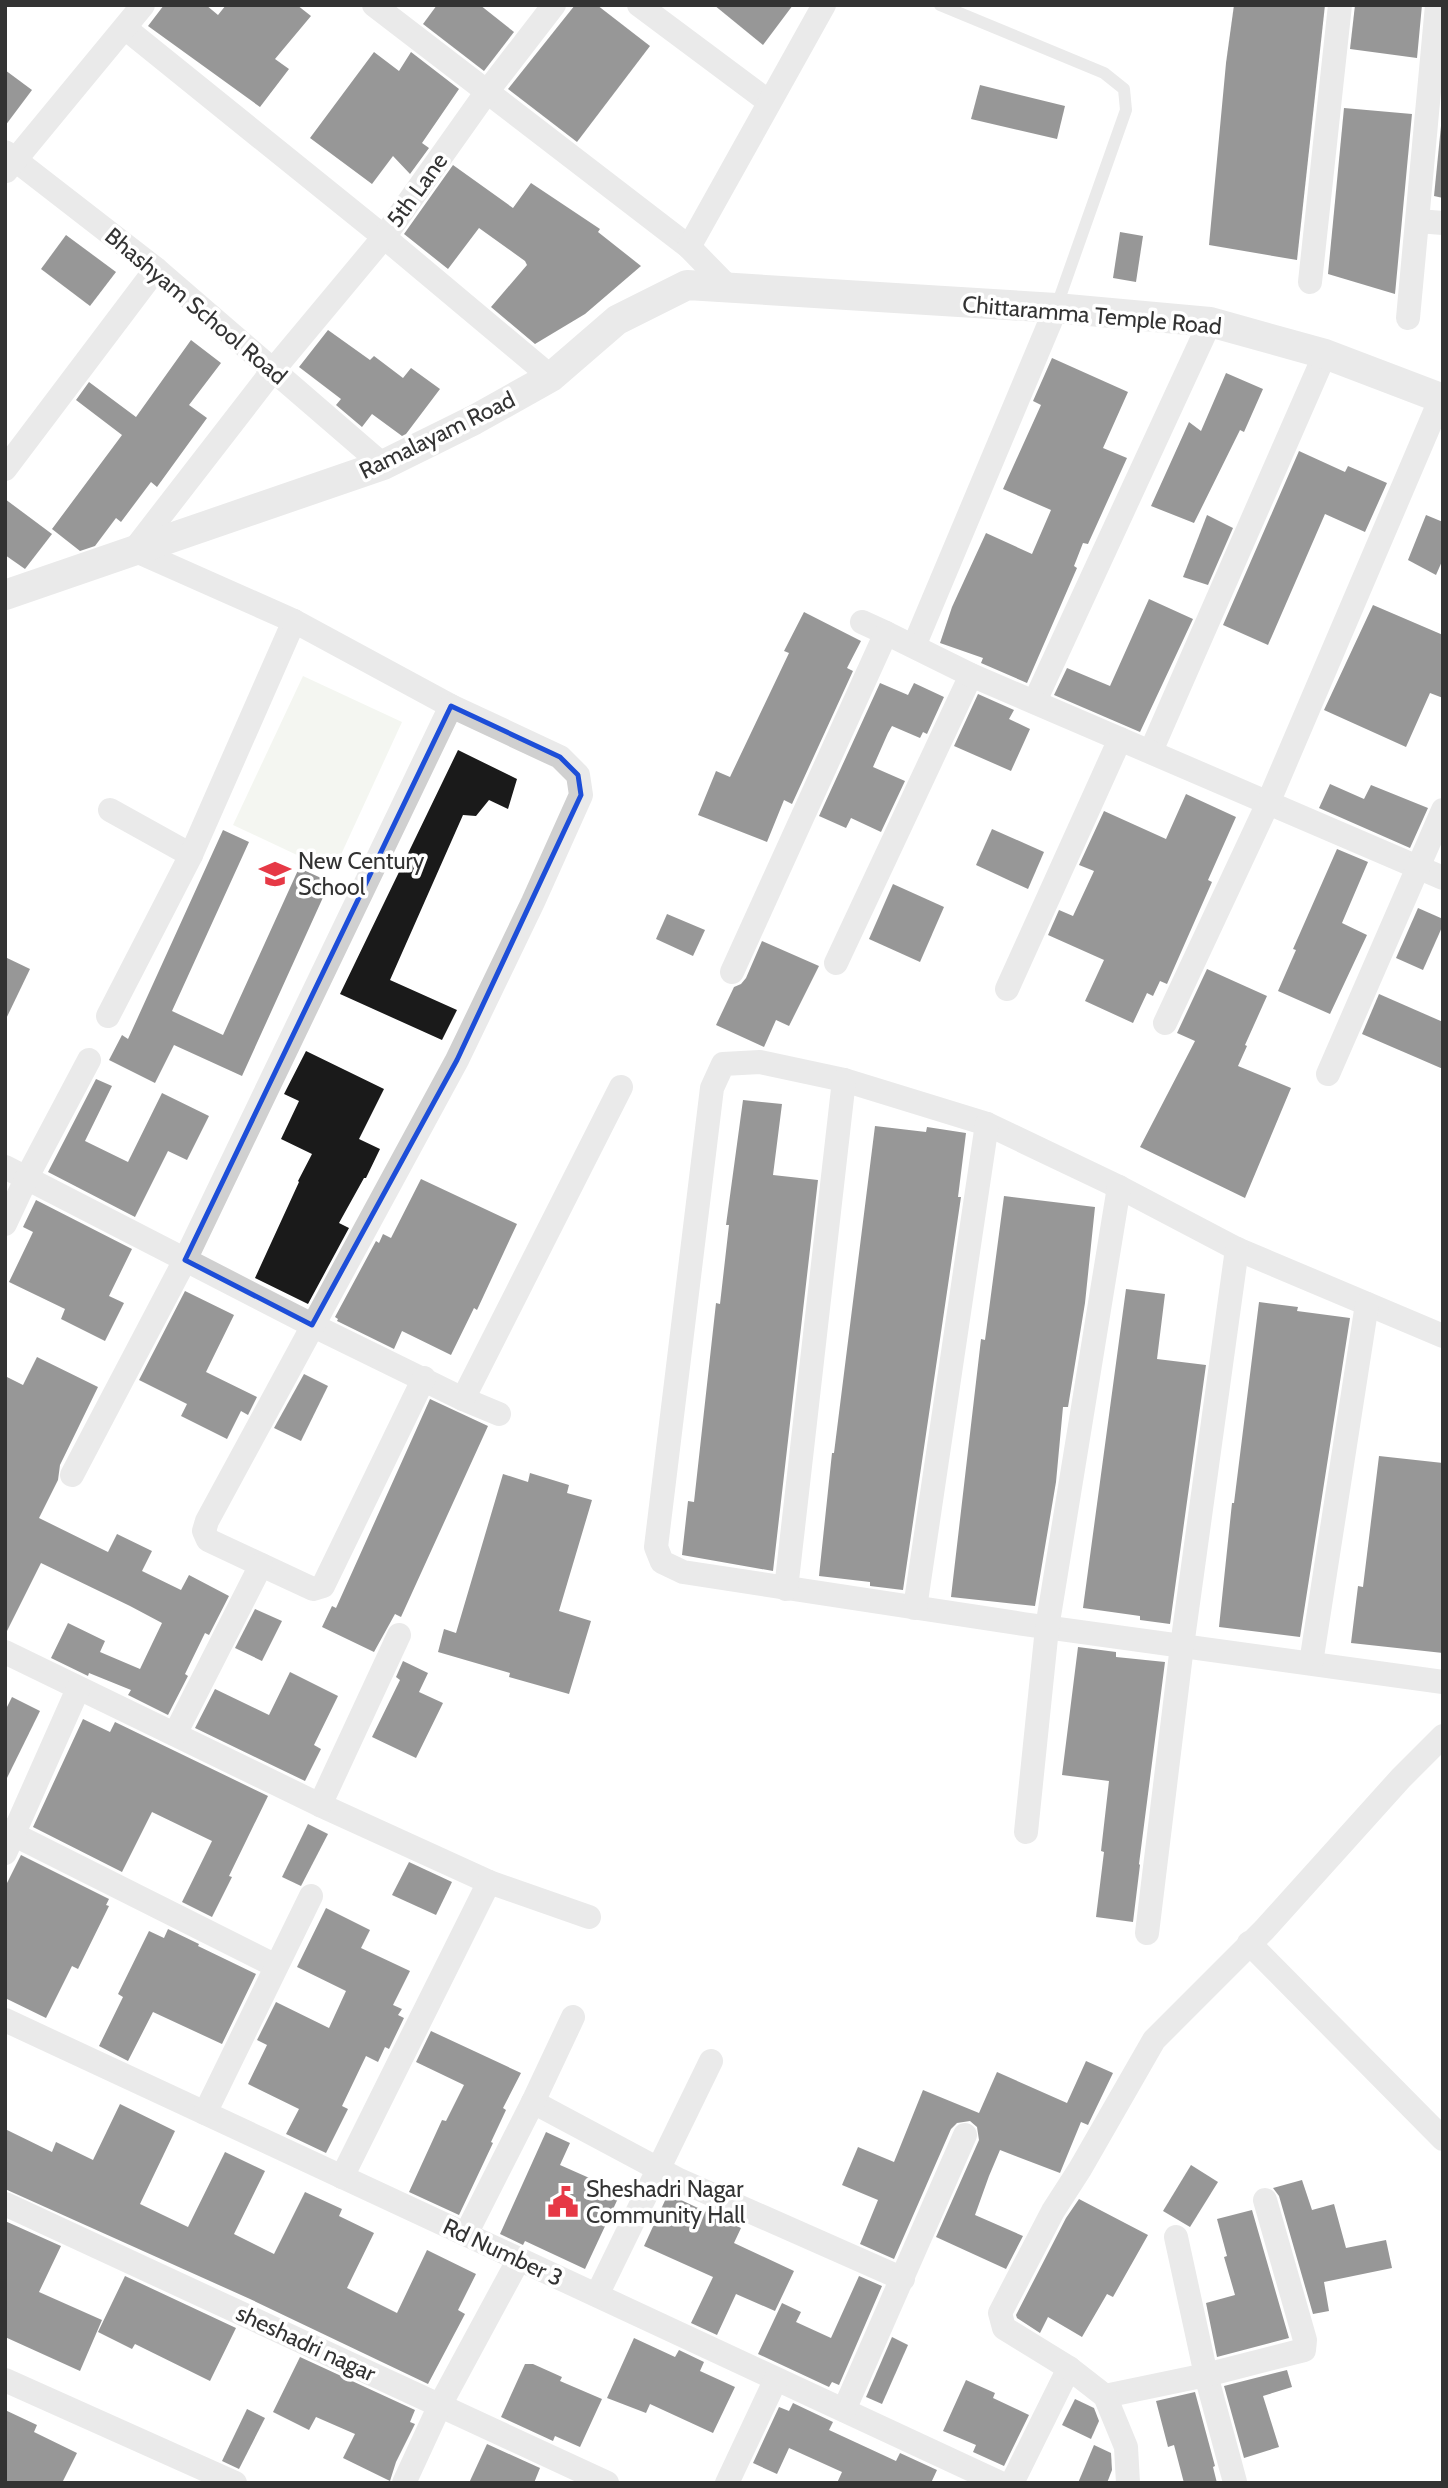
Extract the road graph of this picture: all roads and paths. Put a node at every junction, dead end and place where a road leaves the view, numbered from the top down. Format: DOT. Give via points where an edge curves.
graph roads {
  1 [pos="143,5"];
  2 [pos="374,5"];
  3 [pos="554,5"];
  4 [pos="639,5"];
  5 [pos="824,5"];
  6 [pos="940,5"];
  7 [pos="1340,5"];
  8 [pos="1437,5"];
  9 [pos="125,28"];
  10 [pos="486,93"];
  11 [pos="769,102"];
  12 [pos="8,161"];
  13 [pos="1418,221"];
  14 [pos="1443,223"];
  15 [pos="384,237"];
  16 [pos="689,247"];
  17 [pos="156,269"];
  18 [pos="1310,282"];
  19 [pos="729,288"];
  20 [pos="1056,308"];
  21 [pos="1408,318"];
  22 [pos="1210,322"];
  23 [pos="1325,354"];
  24 [pos="274,369"];
  25 [pos="551,377"];
  26 [pos="1442,399"];
  27 [pos="383,465"];
  28 [pos="5,469"];
  29 [pos="134,550"];
  30 [pos="5,595"];
  31 [pos="294,621"];
  32 [pos="862,622"];
  33 [pos="886,634"];
  34 [pos="915,646"];
  35 [pos="971,675"];
  36 [pos="1035,701"];
  37 [pos="451,706"];
  38 [pos="1121,739"];
  39 [pos="1151,751"];
  40 [pos="1268,803"];
  41 [pos="110,810"];
  42 [pos="1443,810"];
  43 [pos="191,855"];
  44 [pos="1416,868"];
  45 [pos="1443,878"];
  46 [pos="836,963"];
  47 [pos="732,972"];
  48 [pos="1007,989"];
  49 [pos="108,1016"];
  50 [pos="1165,1023"];
  51 [pos="89,1060"];
  52 [pos="1328,1074"];
  53 [pos="844,1080"];
  54 [pos="621,1087"];
  55 [pos="987,1124"];
  56 [pos="16,1172"];
  57 [pos="1119,1187"];
  58 [pos="5,1224"];
  59 [pos="1237,1249"];
  60 [pos="185,1260"];
  61 [pos="1367,1304"];
  62 [pos="312,1325"];
  63 [pos="1443,1336"];
  64 [pos="424,1378"];
  65 [pos="463,1399"];
  66 [pos="499,1414"];
  67 [pos="72,1475"];
  68 [pos="261,1565"];
  69 [pos="786,1589"];
  70 [pos="915,1608"];
  71 [pos="1047,1628"];
  72 [pos="399,1636"];
  73 [pos="1182,1646"];
  74 [pos="5,1652"];
  75 [pos="1311,1663"];
  76 [pos="1442,1675"];
  77 [pos="78,1689"];
  78 [pos="175,1734"];
  79 [pos="1443,1736"];
  80 [pos="320,1805"];
  81 [pos="1026,1832"];
  82 [pos="8,1839"];
  83 [pos="489,1882"];
  84 [pos="311,1896"];
  85 [pos="589,1917"];
  86 [pos="1147,1933"];
  87 [pos="1249,1943"];
  88 [pos="276,1966"];
  89 [pos="573,2017"];
  90 [pos="5,2020"];
  91 [pos="711,2061"];
  92 [pos="533,2102"];
  93 [pos="205,2113"];
  94 [pos="965,2135"];
  95 [pos="1443,2139"];
  96 [pos="659,2169"];
  97 [pos="342,2177"];
  98 [pos="1265,2200"];
  99 [pos="5,2204"];
  100 [pos="466,2234"];
  101 [pos="1176,2237"];
  102 [pos="519,2259"];
  103 [pos="903,2279"];
  104 [pos="597,2295"];
  105 [pos="1069,2368"];
  106 [pos="1206,2375"];
  107 [pos="776,2379"];
  108 [pos="5,2380"];
  109 [pos="1105,2396"];
  110 [pos="440,2405"];
  111 [pos="844,2410"];
  112 [pos="1235,2482"];
  113 [pos="235,2483"];
  114 [pos="404,2483"];
  115 [pos="607,2483"];
  116 [pos="727,2483"];
  117 [pos="1000,2483"];
  118 [pos="1012,2483"];
  119 [pos="1128,2483"];
  1 -- 9 [label="street"];
  2 -- 10 [label="street"];
  3 -- 10 [label="street, 5th Lane"];
  4 -- 11 [label="street"];
  5 -- 11 [label="street"];
  6 -- 20 [label="lane" via="1104,73 1124,89 1126,110"];
  7 -- 18 [label="street"];
  8 -- 13 [label="street"];
  9 -- 12 [label="street"];
  9 -- 15 [label="street"];
  10 -- 15 [label="street, 5th Lane"];
  10 -- 16 [label="street"];
  11 -- 16 [label="street"];
  12 -- 17 [label="street, Bhashyam School Road"];
  13 -- 14 [label="street"];
  13 -- 21 [label="street"];
  15 -- 24 [label="street, 5th Lane"];
  15 -- 25 [label="street"];
  16 -- 19 [label="street"];
  17 -- 24 [label="street, Bhashyam School Road"];
  17 -- 28 [label="street"];
  19 -- 20 [label="street, Chittaramma Temple Road"];
  19 -- 25 [label="street, Ramalayam Road" via="687,285 617,320"];
  20 -- 22 [label="street, Chittaramma Temple Road"];
  20 -- 34 [label="street"];
  22 -- 23 [label="street, Chittaramma Temple Road"];
  22 -- 36 [label="street"];
  23 -- 26 [label="street, Chittaramma Temple Road"];
  23 -- 39 [label="street"];
  24 -- 27 [label="street, Bhashyam School Road"];
  24 -- 29 [label="street, 5th Lane"];
  25 -- 27 [label="street, Ramalayam Road"];
  26 -- 40 [label="street"];
  27 -- 29 [label="street, Ramalayam Road"];
  29 -- 30 [label="street, Ramalayam Road"];
  29 -- 31 [label="street"];
  31 -- 37 [label="street"];
  31 -- 43 [label="street"];
  32 -- 33 [label="street"];
  33 -- 34 [label="street"];
  33 -- 47 [label="street"];
  34 -- 35 [label="street"];
  35 -- 36 [label="street"];
  35 -- 46 [label="street"];
  36 -- 38 [label="street"];
  37 -- 60 [label="street"];
  37 -- 62 [label="street" via="560,757 578,775 581,795 457,1060"];
  38 -- 39 [label="street"];
  38 -- 48 [label="street"];
  39 -- 40 [label="street"];
  40 -- 44 [label="street"];
  40 -- 50 [label="street"];
  41 -- 43 [label="street"];
  42 -- 44 [label="street"];
  43 -- 49 [label="street"];
  44 -- 45 [label="street"];
  44 -- 52 [label="street"];
  51 -- 56 [label="street"];
  53 -- 55 [label="street"];
  53 -- 69 [label="street"];
  53 -- 69 [label="street" via="760,1062 723,1064 712,1088 659,1512 656,1547 662,1562 683,1572"];
  54 -- 65 [label="street"];
  55 -- 57 [label="street"];
  55 -- 70 [label="street"];
  56 -- 58 [label="street"];
  56 -- 60 [label="street"];
  57 -- 59 [label="street"];
  57 -- 71 [label="street"];
  59 -- 61 [label="street"];
  59 -- 73 [label="street"];
  60 -- 62 [label="street"];
  60 -- 67 [label="street"];
  61 -- 63 [label="street"];
  61 -- 75 [label="street"];
  62 -- 64 [label="street"];
  62 -- 68 [label="street" via="204,1531 208,1540"];
  64 -- 65 [label="street"];
  64 -- 68 [label="street" via="323,1587 313,1589"];
  65 -- 66 [label="street"];
  68 -- 78 [label="street"];
  69 -- 70 [label="street"];
  70 -- 71 [label="street"];
  71 -- 73 [label="street"];
  71 -- 81 [label="street"];
  72 -- 80 [label="street"];
  73 -- 75 [label="street"];
  73 -- 86 [label="street"];
  74 -- 77 [label="street"];
  75 -- 76 [label="street"];
  77 -- 78 [label="street"];
  77 -- 82 [label="street"];
  78 -- 80 [label="street"];
  79 -- 87 [label="street"];
  80 -- 83 [label="street"];
  82 -- 88 [label="street"];
  83 -- 85 [label="street"];
  83 -- 97 [label="street"];
  84 -- 88 [label="street"];
  87 -- 95 [label="street"];
  87 -- 105 [label="street" via="1154,2040 1053,2211 1000,2312 1004,2328"];
  88 -- 93 [label="street"];
  89 -- 92 [label="street"];
  90 -- 93 [label="street, Rd Number 3"];
  91 -- 96 [label="street"];
  92 -- 96 [label="street"];
  92 -- 100 [label="street"];
  93 -- 97 [label="street, Rd Number 3"];
  94 -- 103 [label="street"];
  96 -- 103 [label="street"];
  96 -- 104 [label="street"];
  97 -- 100 [label="street, Rd Number 3"];
  98 -- 106 [label="street" via="1304,2350"];
  99 -- 110 [label="street, sheshadri nagar"];
  100 -- 102 [label="street, Rd Number 3"];
  101 -- 106 [label="street"];
  102 -- 104 [label="street, Rd Number 3"];
  102 -- 110 [label="street"];
  103 -- 111 [label="street"];
  104 -- 107 [label="street, Rd Number 3"];
  105 -- 109 [label="street"];
  105 -- 118 [label="street"];
  106 -- 109 [label="street"];
  106 -- 112 [label="street"];
  107 -- 111 [label="street, Rd Number 3"];
  107 -- 116 [label="street"];
  108 -- 113 [label="street"];
  109 -- 119 [label="street" via="1126,2447"];
  110 -- 114 [label="street"];
  110 -- 115 [label="street, sheshadri nagar"];
  111 -- 117 [label="street, Rd Number 3"];
}
